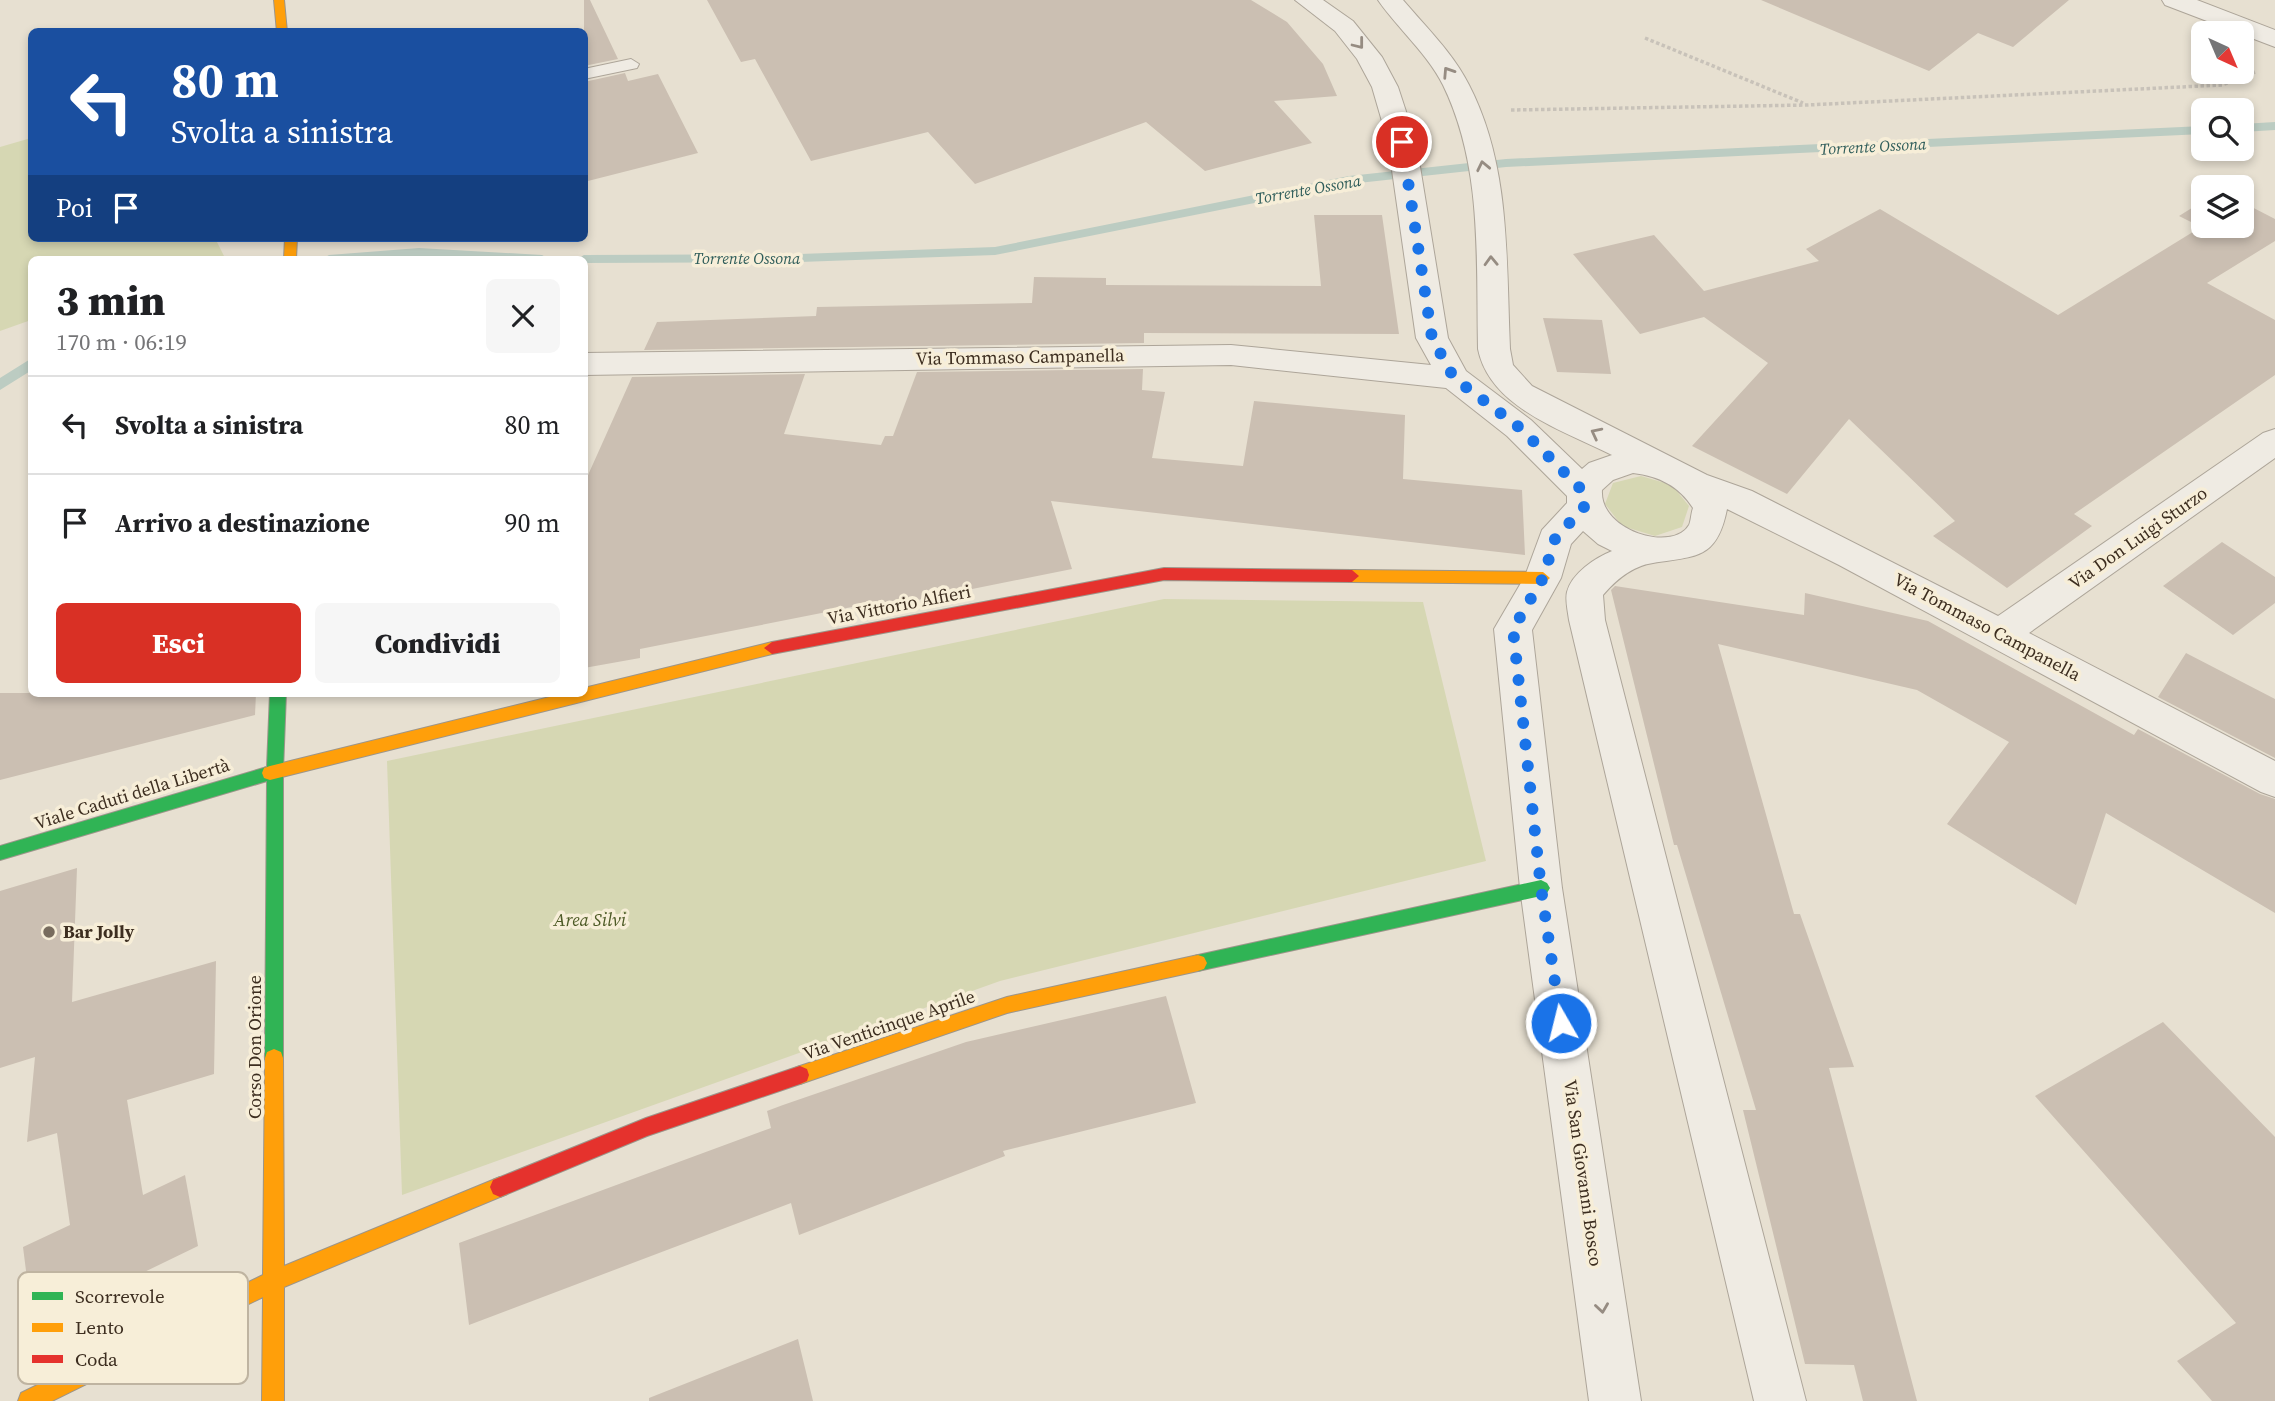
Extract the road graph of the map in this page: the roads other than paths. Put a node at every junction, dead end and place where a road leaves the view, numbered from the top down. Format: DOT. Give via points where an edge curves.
graph roads {
  1 [pos="281,0"];
  2 [pos="1307,0"];
  3 [pos="1390,0"];
  4 [pos="2174,0"];
  5 [pos="282,28"];
  6 [pos="2275,39"];
  7 [pos="631,64"];
  8 [pos="588,73"];
  9 [pos="588,364"];
  10 [pos="1454,378"];
  11 [pos="2275,441"];
  12 [pos="1657,464"];
  13 [pos="1695,484"];
  14 [pos="1584,499"];
  15 [pos="1650,550"];
  16 [pos="1543,578"];
  17 [pos="2000,634"];
  18 [pos="588,693"];
  19 [pos="278,697"];
  20 [pos="571,697"];
  21 [pos="275,771"];
  22 [pos="2275,780"];
  23 [pos="0,853"];
  24 [pos="1541,888"];
  25 [pos="273,1281"];
  26 [pos="248,1293"];
  27 [pos="64,1384"];
  28 [pos="29,1401"];
  29 [pos="273,1401"];
  30 [pos="1615,1401"];
  31 [pos="1780,1401"];
  1 -- 5 [label="street"];
  2 -- 10 [label="street, one-way" via="1344,26 1385,87 1402,142 1432,338"];
  12 -- 3 [label="street, one-way" via="1520,394 1497,368 1489,197 1472,122 1441,62"];
  4 -- 6 [label="street"];
  7 -- 8 [label="lane"];
  9 -- 10 [label="street, Via Tommaso Campanella" via="1231,355"];
  10 -- 14 [label="street" via="1520,428"];
  11 -- 17 [label="street, Via Don Luigi Sturzo"];
  12 -- 13 [label="street"];
  12 -- 14 [label="street" via="1632,461 1609,465 1591,475"];
  13 -- 15 [label="street" via="1710,508 1705,531 1684,547"];
  13 -- 17 [label="street, Via Tommaso Campanella" via="1740,500"];
  14 -- 15 [label="street" via="1597,527 1621,542"];
  14 -- 16 [label="street, Via San Giovanni Bosco" via="1555,539"];
  15 -- 31 [label="street" via="1606,568 1585,592 1587,620"];
  16 -- 18 [label="street, Via Vittorio Alfieri" via="1164,574 759,650"];
  16 -- 24 [label="street, Via San Giovanni Bosco" via="1513,629"];
  17 -- 22 [label="street, Via Tommaso Campanella"];
  19 -- 21 [label="street, Corso Don Orione"];
  20 -- 21 [label="street, Via Vittorio Alfieri"];
  21 -- 23 [label="street, Viale Caduti della Libertà"];
  21 -- 25 [label="street, Corso Don Orione"];
  24 -- 25 [label="street, Via Venticinque Aprile" via="1007,1005 646,1127"];
  24 -- 30 [label="street, Via San Giovanni Bosco, one-way"];
  25 -- 26 [label="street, Via Venticinque Aprile"];
  25 -- 29 [label="street, Corso Don Orione"];
  27 -- 28 [label="street, Via Venticinque Aprile"];
}
